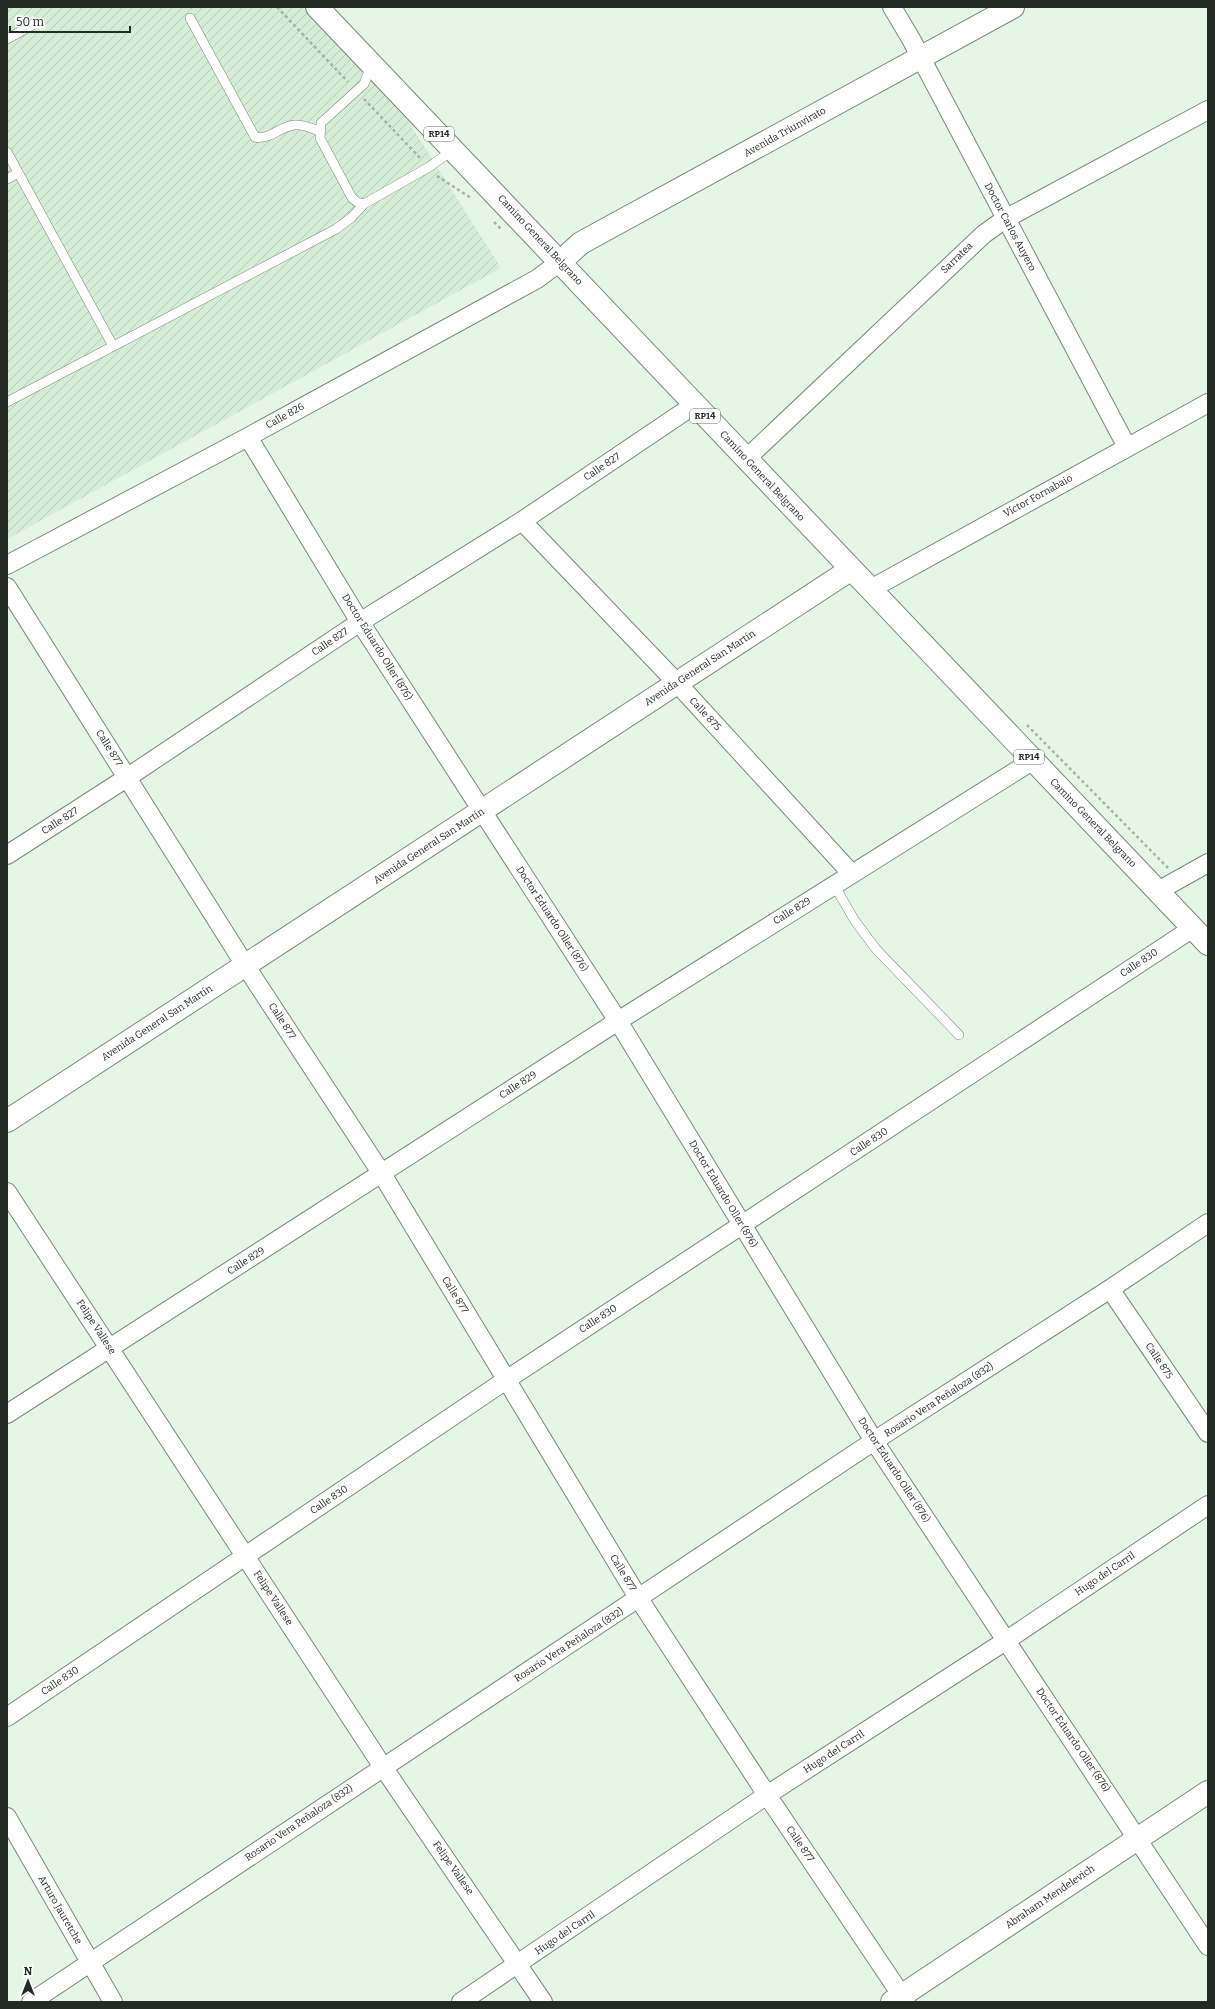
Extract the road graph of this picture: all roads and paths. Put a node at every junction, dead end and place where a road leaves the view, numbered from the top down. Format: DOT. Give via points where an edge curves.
graph roads {
  1 [pos="277,7"];
  2 [pos="317,7"];
  3 [pos="892,7"];
  4 [pos="1013,7"];
  5 [pos="190,18"];
  6 [pos="36,23"];
  7 [pos="7,39"];
  8 [pos="921,58"];
  9 [pos="372,64"];
  10 [pos="357,91"];
  11 [pos="1208,110"];
  12 [pos="319,131"];
  13 [pos="454,149"];
  14 [pos="7,152"];
  15 [pos="429,167"];
  16 [pos="18,173"];
  17 [pos="7,179"];
  18 [pos="476,203"];
  19 [pos="364,204"];
  20 [pos="490,218"];
  21 [pos="1005,219"];
  22 [pos="506,232"];
  23 [pos="560,262"];
  24 [pos="113,346"];
  25 [pos="7,402"];
  26 [pos="1208,403"];
  27 [pos="694,405"];
  28 [pos="248,437"];
  29 [pos="1127,448"];
  30 [pos="746,459"];
  31 [pos="522,520"];
  32 [pos="7,565"];
  33 [pos="850,570"];
  34 [pos="7,587"];
  35 [pos="869,590"];
  36 [pos="360,622"];
  37 [pos="677,683"];
  38 [pos="1023,720"];
  39 [pos="1032,760"];
  40 [pos="128,777"];
  41 [pos="482,811"];
  42 [pos="7,855"];
  43 [pos="1208,863"];
  44 [pos="852,874"];
  45 [pos="1179,879"];
  46 [pos="834,885"];
  47 [pos="1158,891"];
  48 [pos="1193,928"];
  49 [pos="1208,944"];
  50 [pos="245,965"];
  51 [pos="618,1021"];
  52 [pos="959,1035"];
  53 [pos="7,1121"];
  54 [pos="382,1174"];
  55 [pos="7,1192"];
  56 [pos="1208,1223"];
  57 [pos="742,1225"];
  58 [pos="1110,1289"];
  59 [pos="110,1348"];
  60 [pos="506,1380"];
  61 [pos="7,1414"];
  62 [pos="1208,1433"];
  63 [pos="874,1442"];
  64 [pos="1208,1505"];
  65 [pos="245,1556"];
  66 [pos="639,1599"];
  67 [pos="1007,1640"];
  68 [pos="7,1718"];
  69 [pos="383,1767"];
  70 [pos="1208,1792"];
  71 [pos="767,1796"];
  72 [pos="7,1817"];
  73 [pos="1138,1838"];
  74 [pos="1208,1946"];
  75 [pos="90,1963"];
  76 [pos="519,1964"];
  77 [pos="900,2000"];
  78 [pos="31,2002"];
  79 [pos="112,2002"];
  80 [pos="461,2002"];
  81 [pos="543,2002"];
  1 -- 10 [label="path"];
  2 -- 9 [label="main road, Camino General Belgrano / RP14"];
  3 -- 8 [label="street, Doctor Carlos Auyero"];
  4 -- 8 [label="main road, Avenida Triunvirato"];
  5 -- 12 [label="lane" via="255,136 262,138 293,125 303,125"];
  6 -- 7 [label="lane"];
  8 -- 21 [label="street, Doctor Carlos Auyero"];
  8 -- 23 [label="main road, Avenida Triunvirato" via="581,243"];
  9 -- 10 [label="lane" via="364,84"];
  9 -- 13 [label="main road, Camino General Belgrano / RP14"];
  10 -- 12 [label="lane" via="321,123"];
  10 -- 15 [label="path"];
  11 -- 21 [label="street, Sarratea"];
  12 -- 19 [label="lane" via="320,138 352,198"];
  13 -- 15 [label="lane"];
  13 -- 23 [label="main road, Camino General Belgrano / RP14"];
  14 -- 16 [label="lane"];
  15 -- 18 [label="path" via="441,180"];
  15 -- 19 [label="lane"];
  16 -- 17 [label="lane"];
  16 -- 24 [label="lane"];
  19 -- 24 [label="lane" via="336,229"];
  20 -- 22 [label="path"];
  21 -- 29 [label="street, Doctor Carlos Auyero"];
  21 -- 30 [label="street, Sarratea" via="974,242"];
  23 -- 27 [label="main road, Camino General Belgrano / RP14"];
  23 -- 28 [label="street, Calle 826" via="537,279"];
  24 -- 25 [label="lane"];
  26 -- 29 [label="street, Víctor Fornabaio"];
  27 -- 30 [label="main road, Camino General Belgrano / RP14"];
  27 -- 31 [label="street, Calle 827"];
  28 -- 32 [label="street, Calle 826"];
  28 -- 36 [label="street, Doctor Eduardo Oller (876)"];
  29 -- 35 [label="street, Víctor Fornabaio"];
  30 -- 33 [label="main road, Camino General Belgrano / RP14"];
  31 -- 36 [label="street, Calle 827"];
  31 -- 37 [label="street, Calle 875"];
  33 -- 35 [label="main road, Camino General Belgrano / RP14"];
  33 -- 37 [label="main road, Avenida General San Martín"];
  34 -- 40 [label="street, Calle 877"];
  35 -- 39 [label="main road, Camino General Belgrano / RP14"];
  36 -- 40 [label="street, Calle 827"];
  36 -- 41 [label="street, Doctor Eduardo Oller (876)"];
  37 -- 41 [label="main road, Avenida General San Martín"];
  37 -- 44 [label="street, Calle 875"];
  38 -- 45 [label="path"];
  39 -- 44 [label="street, Calle 829"];
  39 -- 47 [label="main road, Camino General Belgrano / RP14"];
  40 -- 42 [label="street, Calle 827"];
  40 -- 50 [label="street, Calle 877"];
  41 -- 50 [label="main road, Avenida General San Martín"];
  41 -- 51 [label="street, Doctor Eduardo Oller (876)"];
  43 -- 45 [label="street"];
  44 -- 46 [label="street, Calle 829"];
  45 -- 47 [label="street"];
  46 -- 51 [label="street, Calle 829"];
  46 -- 52 [label="lane" via="876,949"];
  47 -- 48 [label="main road, Camino General Belgrano / RP14"];
  48 -- 49 [label="main road, Camino General Belgrano / RP14"];
  48 -- 57 [label="street, Calle 830"];
  50 -- 53 [label="main road, Avenida General San Martín"];
  50 -- 54 [label="street, Calle 877"];
  51 -- 54 [label="street, Calle 829"];
  51 -- 57 [label="street, Doctor Eduardo Oller (876)"];
  54 -- 59 [label="street, Calle 829"];
  54 -- 60 [label="street, Calle 877"];
  55 -- 59 [label="street, Felipe Vallese"];
  56 -- 58 [label="street, Rosario Vera Peñaloza (832)"];
  57 -- 60 [label="street, Calle 830"];
  57 -- 63 [label="street, Doctor Eduardo Oller (876)"];
  58 -- 62 [label="street, Calle 875"];
  58 -- 63 [label="street, Rosario Vera Peñaloza (832)"];
  59 -- 61 [label="street, Calle 829"];
  59 -- 65 [label="street, Felipe Vallese"];
  60 -- 65 [label="street, Calle 830"];
  60 -- 66 [label="street, Calle 877"];
  63 -- 66 [label="street, Rosario Vera Peñaloza (832)"];
  63 -- 67 [label="street, Doctor Eduardo Oller (876)"];
  64 -- 67 [label="street, Hugo del Carril"];
  65 -- 68 [label="street, Calle 830"];
  65 -- 69 [label="street, Felipe Vallese"];
  66 -- 69 [label="street, Rosario Vera Peñaloza (832)"];
  66 -- 71 [label="street, Calle 877"];
  67 -- 71 [label="street, Hugo del Carril"];
  67 -- 73 [label="street, Doctor Eduardo Oller (876)"];
  69 -- 75 [label="street, Rosario Vera Peñaloza (832)"];
  69 -- 76 [label="street, Felipe Vallese"];
  70 -- 73 [label="main road, Abraham Mendelevich"];
  71 -- 76 [label="street, Hugo del Carril"];
  71 -- 77 [label="street, Calle 877"];
  72 -- 75 [label="street, Arturo Jauretche"];
  73 -- 74 [label="street, Doctor Eduardo Oller (876)"];
  73 -- 77 [label="main road, Abraham Mendelevich"];
  75 -- 78 [label="street, Rosario Vera Peñaloza (832)"];
  75 -- 79 [label="street, Arturo Jauretche"];
  76 -- 80 [label="street, Hugo del Carril"];
  76 -- 81 [label="street, Felipe Vallese"];
}
